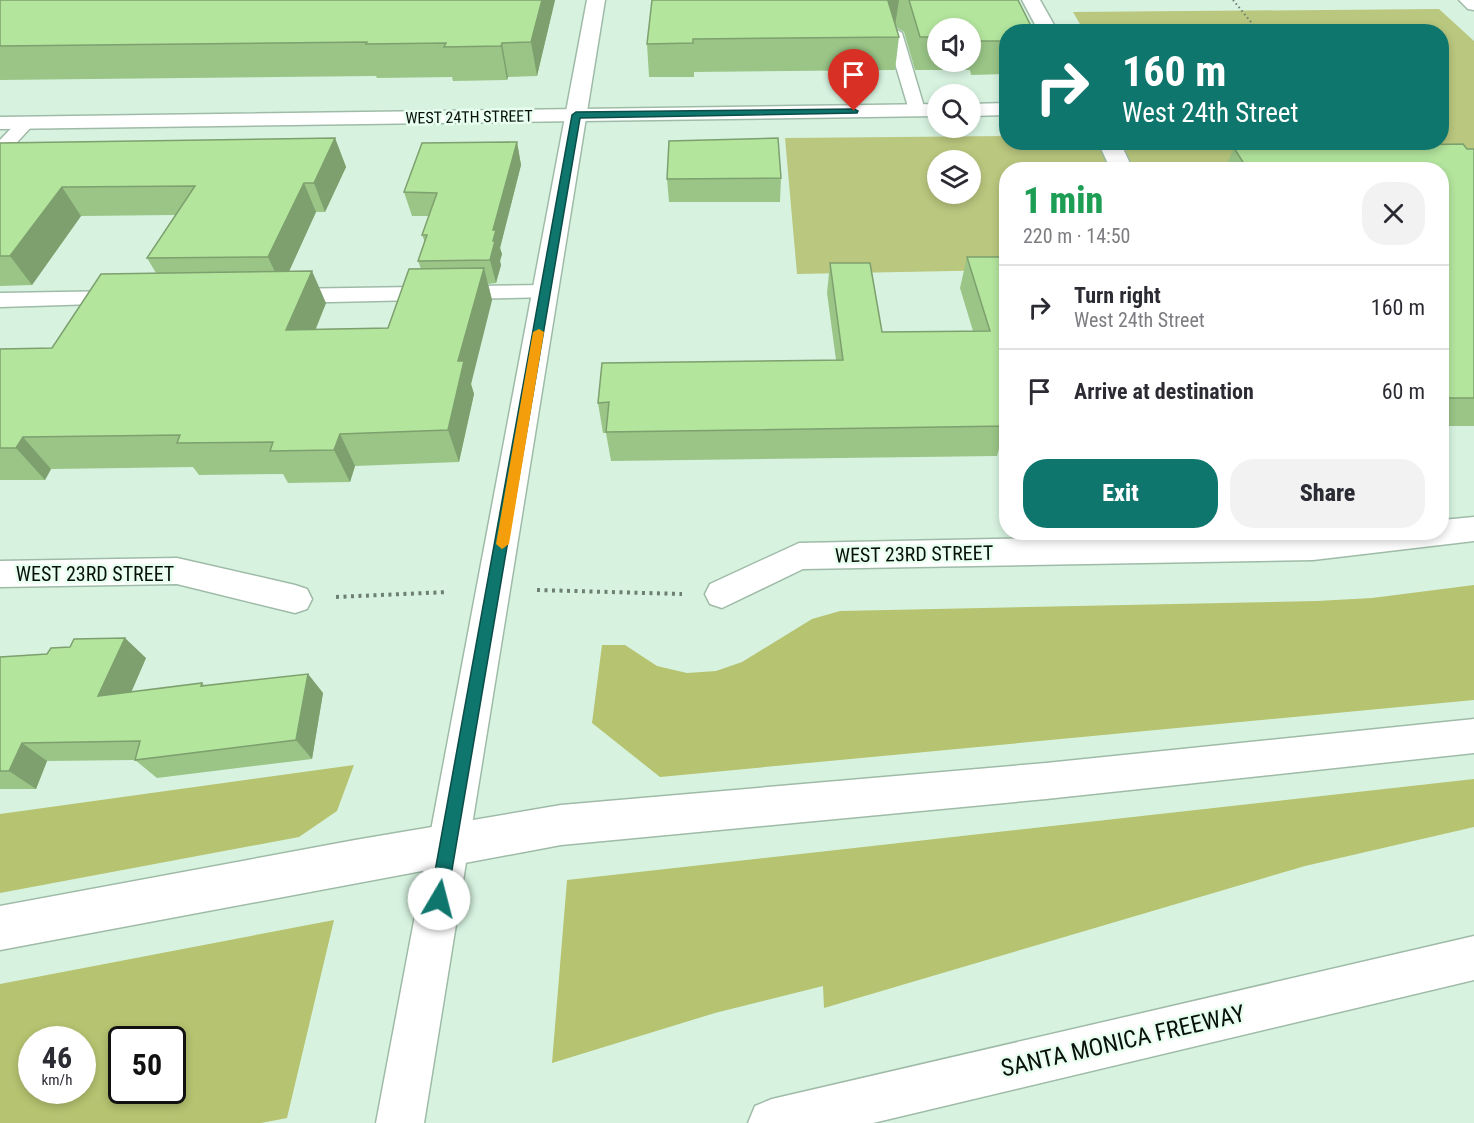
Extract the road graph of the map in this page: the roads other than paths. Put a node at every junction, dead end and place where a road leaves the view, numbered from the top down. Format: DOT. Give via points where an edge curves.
graph roads {
  1 [pos="596,0"];
  2 [pos="1031,0"];
  3 [pos="1468,0"];
  4 [pos="1474,5"];
  5 [pos="1044,24"];
  6 [pos="888,33"];
  7 [pos="999,109"];
  8 [pos="918,110"];
  9 [pos="981,110"];
  10 [pos="576,115"];
  11 [pos="0,123"];
  12 [pos="26,123"];
  13 [pos="0,150"];
  14 [pos="546,292"];
  15 [pos="271,296"];
  16 [pos="141,298"];
  17 [pos="0,300"];
  18 [pos="1474,529"];
  19 [pos="1449,531"];
  20 [pos="1310,540"];
  21 [pos="0,574"];
  22 [pos="722,594"];
  23 [pos="295,599"];
  24 [pos="1474,736"];
  25 [pos="447,844"];
  26 [pos="0,928"];
  27 [pos="1474,958"];
  28 [pos="400,1123"];
  29 [pos="772,1123"];
  1 -- 10 [label="main road"];
  2 -- 5 [label="main road"];
  3 -- 4 [label="main road"];
  6 -- 8 [label="lane"];
  7 -- 9 [label="main road"];
  8 -- 10 [label="main road, WEST 24TH STREET"];
  10 -- 12 [label="main road, WEST 24TH STREET"];
  10 -- 14 [label="main road"];
  11 -- 12 [label="main road, WEST 24TH STREET"];
  12 -- 13 [label="lane"];
  14 -- 15 [label="lane"];
  14 -- 25 [label="main road"];
  16 -- 17 [label="lane"];
  18 -- 19 [label="main road, WEST 23RD STREET"];
  20 -- 22 [label="main road, WEST 23RD STREET" via="799,556"];
  21 -- 23 [label="main road, WEST 23RD STREET" via="177,572"];
  24 -- 25 [label="main road" via="1034,782 561,825"];
  25 -- 26 [label="main road"];
  25 -- 28 [label="main road"];
  27 -- 29 [label="main road, SANTA MONICA FREEWAY"];
}
